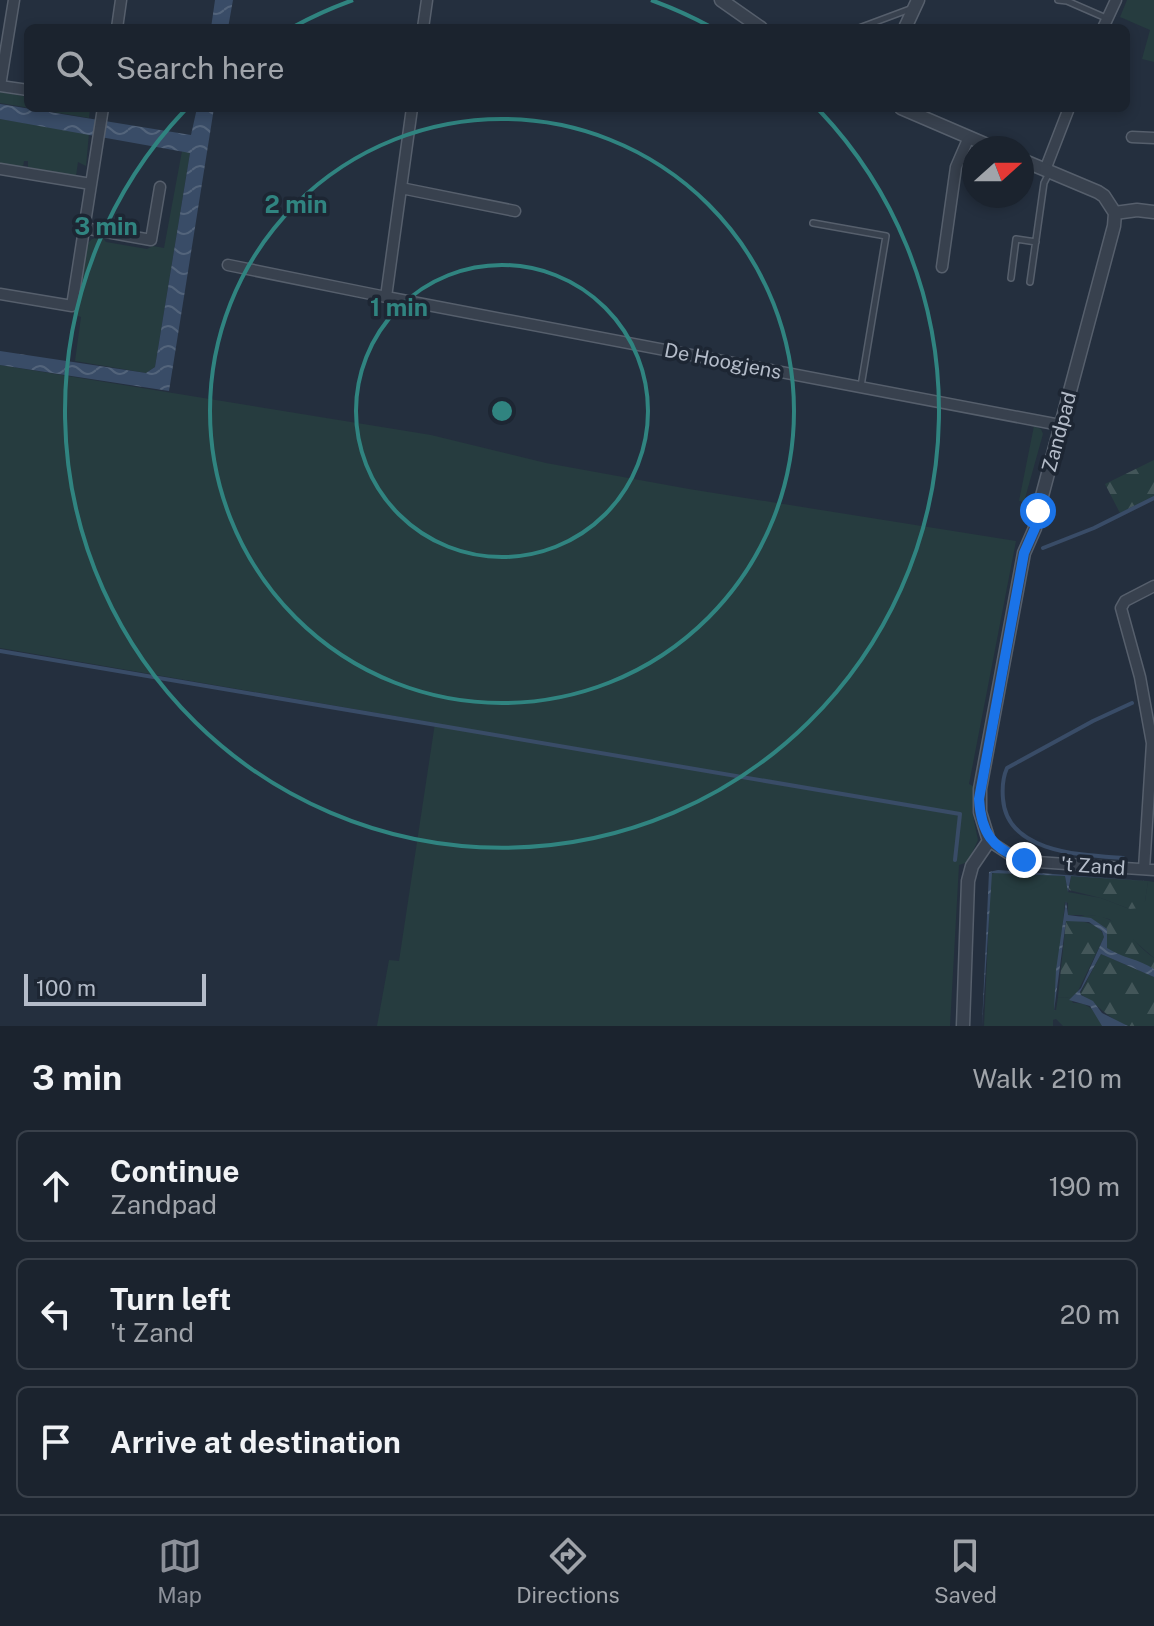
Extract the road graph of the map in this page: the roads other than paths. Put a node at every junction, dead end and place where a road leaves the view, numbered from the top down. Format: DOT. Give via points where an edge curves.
graph roads {
  1 [pos="14,0"];
  2 [pos="121,0"];
  3 [pos="427,0"];
  4 [pos="721,0"];
  5 [pos="1058,0"];
  6 [pos="1116,0"];
  7 [pos="917,4"];
  8 [pos="1105,23"];
  9 [pos="118,24"];
  10 [pos="424,24"];
  11 [pos="755,24"];
  12 [pos="869,24"];
  13 [pos="907,24"];
  14 [pos="0,86"];
  15 [pos="24,89"];
  16 [pos="103,112"];
  17 [pos="411,112"];
  18 [pos="910,112"];
  19 [pos="1068,112"];
  20 [pos="967,136"];
  21 [pos="1132,137"];
  22 [pos="1154,138"];
  23 [pos="962,153"];
  24 [pos="1034,165"];
  25 [pos="0,169"];
  26 [pos="1047,171"];
  27 [pos="91,184"];
  28 [pos="160,187"];
  29 [pos="401,188"];
  30 [pos="515,211"];
  31 [pos="1154,212"];
  32 [pos="1115,213"];
  33 [pos="813,223"];
  34 [pos="84,228"];
  35 [pos="1036,242"];
  36 [pos="228,265"];
  37 [pos="942,267"];
  38 [pos="1011,278"];
  39 [pos="1030,282"];
  40 [pos="0,294"];
  41 [pos="386,297"];
  42 [pos="861,387"];
  43 [pos="1060,425"];
  44 [pos="1154,586"];
  45 [pos="989,841"];
  46 [pos="1149,870"];
  47 [pos="963,1026"];
  1 -- 14 [label="street"];
  2 -- 9 [label="street"];
  3 -- 10 [label="street"];
  4 -- 11 [label="street"];
  5 -- 8 [label="lane"];
  6 -- 8 [label="street"];
  7 -- 12 [label="lane"];
  7 -- 13 [label="street"];
  14 -- 15 [label="street"];
  16 -- 27 [label="street"];
  17 -- 29 [label="street"];
  18 -- 20 [label="street"];
  19 -- 26 [label="street"];
  21 -- 22 [label="street"];
  23 -- 37 [label="street"];
  24 -- 26 [label="street"];
  25 -- 27 [label="street"];
  26 -- 32 [label="street" via="1104,196"];
  26 -- 35 [label="lane"];
  27 -- 34 [label="street"];
  28 -- 34 [label="street" via="151,240"];
  29 -- 30 [label="street"];
  29 -- 41 [label="street"];
  31 -- 32 [label="street"];
  32 -- 43 [label="street, Zandpad"];
  33 -- 42 [label="lane" via="886,236"];
  34 -- 40 [label="street" via="72,306"];
  35 -- 38 [label="lane" via="1016,239"];
  35 -- 39 [label="lane"];
  36 -- 41 [label="street, De Hoogjens"];
  41 -- 42 [label="street, De Hoogjens"];
  42 -- 43 [label="street, De Hoogjens"];
  43 -- 45 [label="street, Zandpad" via="1024,553 980,789"];
  44 -- 46 [label="street" via="1121,608 1152,743"];
  45 -- 46 [label="street, 't Zand" via="1024,860"];
  45 -- 47 [label="street" via="968,881"];
}
